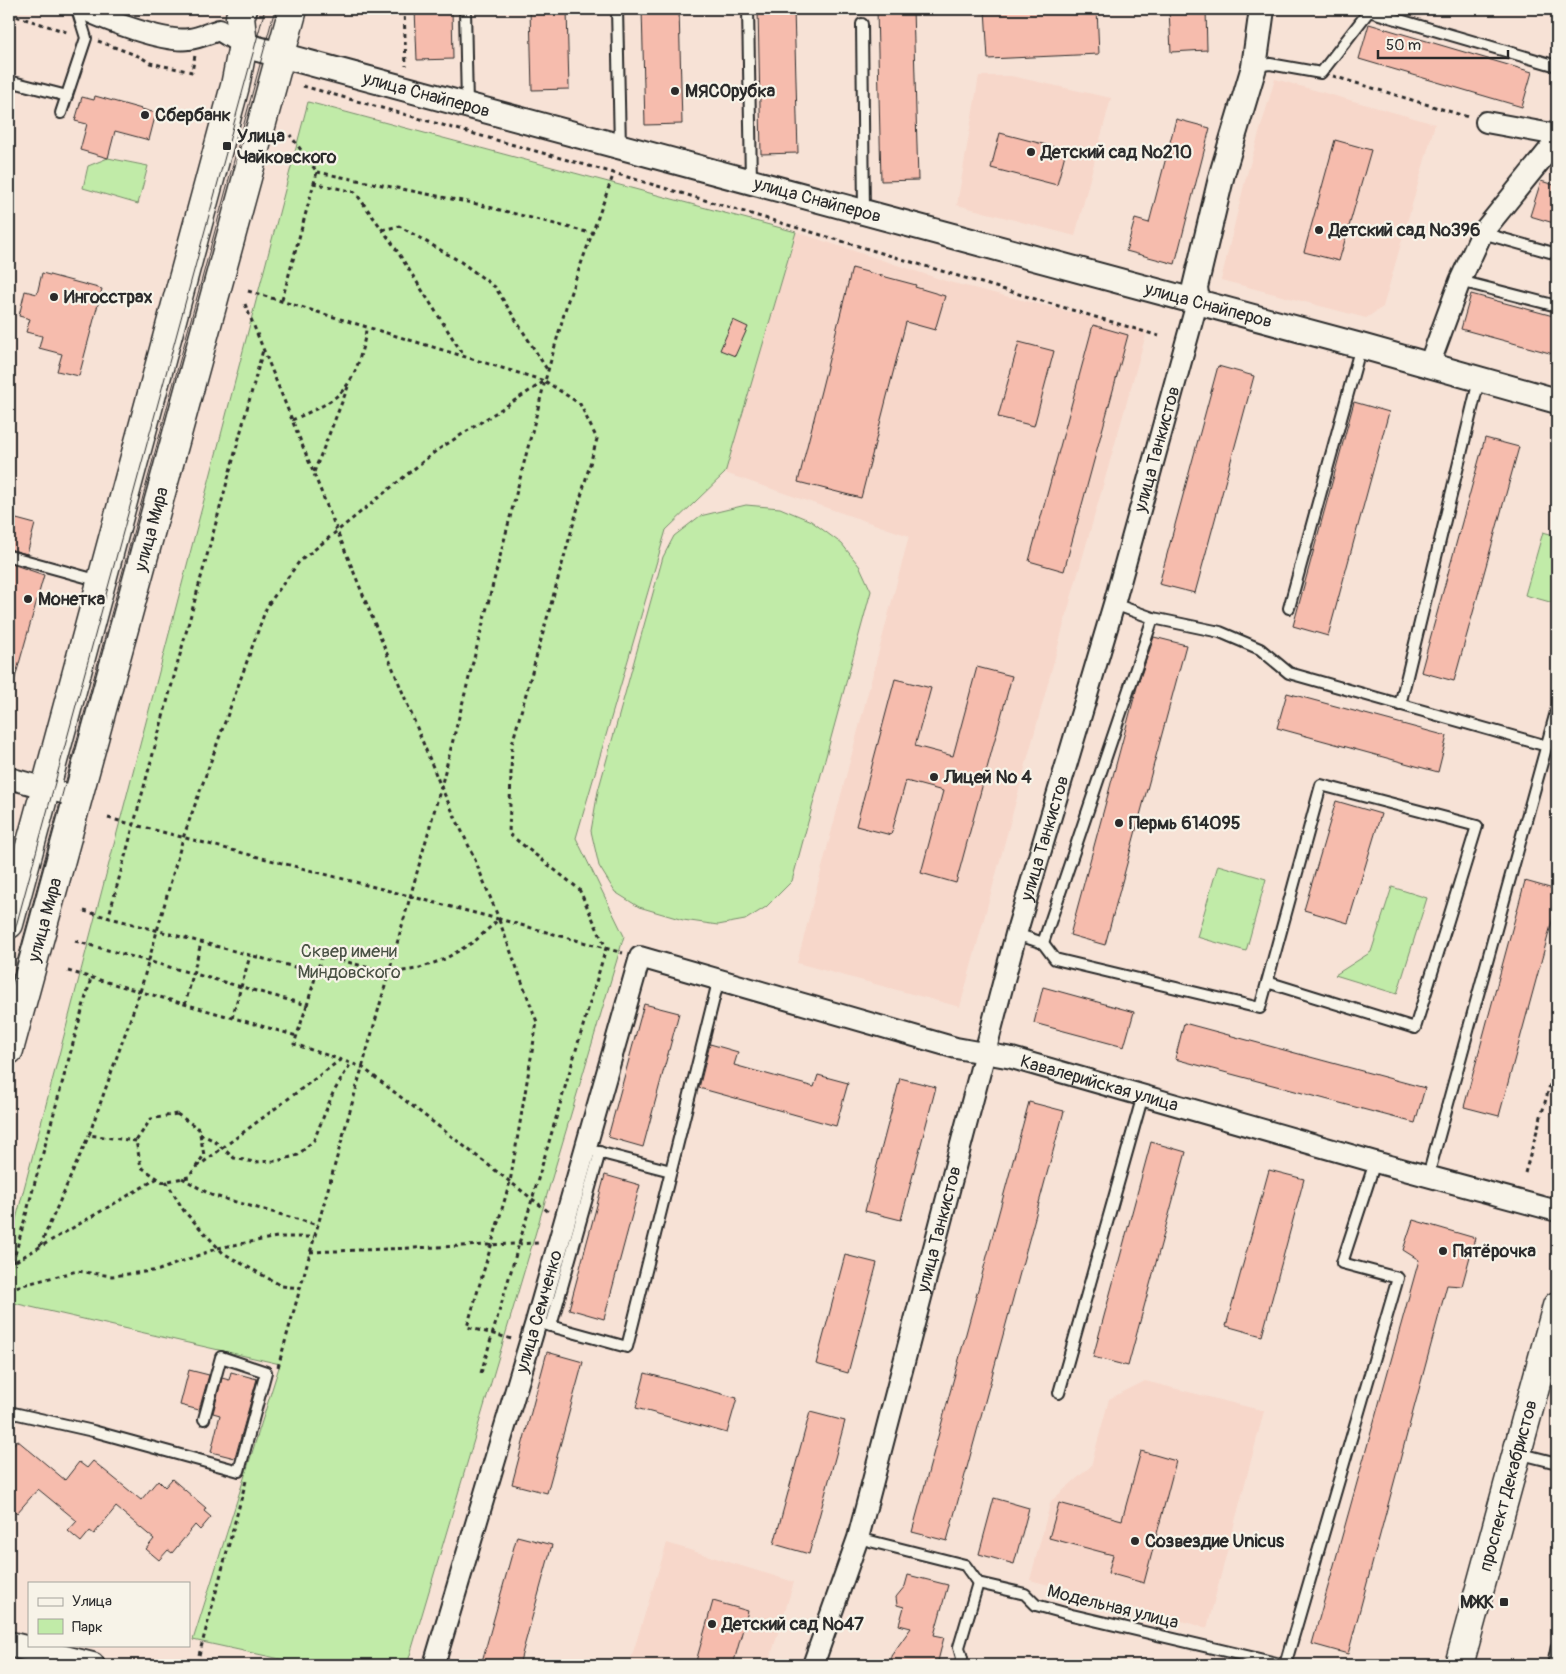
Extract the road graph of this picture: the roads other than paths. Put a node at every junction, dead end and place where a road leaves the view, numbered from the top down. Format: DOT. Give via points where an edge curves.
graph roads {
  1 [pos="77,9"];
  2 [pos="83,9"];
  3 [pos="243,9"];
  4 [pos="293,9"];
  5 [pos="464,9"];
  6 [pos="617,9"];
  7 [pos="748,9"];
  8 [pos="1262,9"];
  9 [pos="862,24"];
  10 [pos="243,45"];
  11 [pos="280,54"];
  12 [pos="1557,66"];
  13 [pos="1254,67"];
  14 [pos="9,81"];
  15 [pos="67,96"];
  16 [pos="467,105"];
  17 [pos="61,113"];
  18 [pos="1486,122"];
  19 [pos="1557,135"];
  20 [pos="1557,140"];
  21 [pos="620,147"];
  22 [pos="751,182"];
  23 [pos="864,213"];
  24 [pos="1482,233"];
  25 [pos="1557,254"];
  26 [pos="1460,281"];
  27 [pos="1197,303"];
  28 [pos="1557,306"];
  29 [pos="1361,346"];
  30 [pos="1429,365"];
  31 [pos="1480,380"];
  32 [pos="1557,401"];
  33 [pos="9,556"];
  34 [pos="100,581"];
  35 [pos="1114,604"];
  36 [pos="1289,608"];
  37 [pos="1153,618"];
  38 [pos="1400,705"];
  39 [pos="1557,708"];
  40 [pos="1547,746"];
  41 [pos="9,778"];
  42 [pos="44,788"];
  43 [pos="77,796"];
  44 [pos="9,924"];
  45 [pos="1016,934"];
  46 [pos="1043,943"];
  47 [pos="640,957"];
  48 [pos="719,978"];
  49 [pos="1267,982"];
  50 [pos="9,1050"];
  51 [pos="985,1052"];
  52 [pos="1143,1095"];
  53 [pos="593,1151"];
  54 [pos="1375,1162"];
  55 [pos="671,1171"];
  56 [pos="1428,1176"];
  57 [pos="1557,1211"];
  58 [pos="1557,1306"];
  59 [pos="544,1324"];
  60 [pos="1059,1394"];
  61 [pos="9,1412"];
  62 [pos="204,1419"];
  63 [pos="1517,1452"];
  64 [pos="1557,1463"];
  65 [pos="858,1538"];
  66 [pos="978,1582"];
  67 [pos="9,1644"];
  68 [pos="1557,1646"];
  69 [pos="92,1665"];
  70 [pos="434,1665"];
  71 [pos="813,1665"];
  72 [pos="960,1665"];
  73 [pos="1285,1665"];
  74 [pos="1459,1665"];
  75 [pos="1553,1665"];
  1 -- 15 [label="lane" via="86,38"];
  2 -- 10 [label="street, улица Снайперов" via="102,18 172,38 190,39 219,30"];
  3 -- 10 [label="main road, улица Мира" via="240,18"];
  4 -- 11 [label="main road, улица Мира"];
  5 -- 16 [label="lane"];
  6 -- 21 [label="lane"];
  7 -- 22 [label="lane"];
  8 -- 13 [label="street, улица Танкистов"];
  9 -- 23 [label="lane"];
  10 -- 11 [label="street, улица Снайперов"];
  10 -- 34 [label="main road, улица Мира" via="235,86"];
  11 -- 16 [label="street, улица Снайперов"];
  11 -- 43 [label="main road, улица Мира"];
  12 -- 13 [label="lane" via="1369,11 1321,73 1270,64"];
  13 -- 27 [label="street, улица Танкистов" via="1196,278"];
  14 -- 15 [label="lane"];
  15 -- 17 [label="lane"];
  16 -- 21 [label="street, улица Снайперов"];
  18 -- 19 [label="street"];
  20 -- 24 [label="street"];
  21 -- 22 [label="street, улица Снайперов"];
  22 -- 23 [label="street, улица Снайперов"];
  23 -- 27 [label="street, улица Снайперов"];
  24 -- 25 [label="lane"];
  24 -- 26 [label="street"];
  26 -- 28 [label="lane"];
  26 -- 30 [label="street"];
  27 -- 29 [label="street, улица Снайперов"];
  27 -- 35 [label="street, улица Танкистов"];
  29 -- 30 [label="street, улица Снайперов"];
  29 -- 36 [label="lane"];
  30 -- 31 [label="street, улица Снайперов"];
  31 -- 32 [label="street, улица Снайперов"];
  31 -- 38 [label="lane"];
  33 -- 34 [label="lane"];
  34 -- 42 [label="main road, улица Мира"];
  35 -- 37 [label="lane"];
  35 -- 45 [label="street, улица Танкистов"];
  37 -- 38 [label="lane" via="1220,632 1260,649 1289,673"];
  37 -- 46 [label="lane"];
  38 -- 40 [label="lane"];
  39 -- 40 [label="lane"];
  40 -- 56 [label="lane"];
  41 -- 42 [label="street"];
  42 -- 43 [label="street"];
  42 -- 44 [label="main road, улица Мира"];
  43 -- 50 [label="main road, улица Мира"];
  45 -- 46 [label="lane"];
  45 -- 51 [label="street, улица Танкистов"];
  46 -- 49 [label="lane" via="1055,959 1260,1008"];
  47 -- 48 [label="street, Кавалерийская улица"];
  47 -- 53 [label="street, улица Семченко"];
  48 -- 51 [label="street, Кавалерийская улица" via="956,1048"];
  48 -- 55 [label="lane"];
  49 -- 49 [label="lane" via="1320,785 1476,826 1415,1028"];
  51 -- 52 [label="street, Кавалерийская улица"];
  51 -- 65 [label="street, улица Танкистов"];
  52 -- 54 [label="street, Кавалерийская улица"];
  52 -- 60 [label="lane"];
  53 -- 55 [label="lane"];
  53 -- 59 [label="street, улица Семченко"];
  54 -- 56 [label="street, Кавалерийская улица"];
  54 -- 73 [label="lane" via="1342,1263 1398,1278"];
  55 -- 59 [label="lane" via="627,1347"];
  56 -- 57 [label="street, Кавалерийская улица"];
  58 -- 63 [label="main road, проспект Декабристов"];
  59 -- 70 [label="street, улица Семченко"];
  61 -- 62 [label="lane" via="239,1471 266,1372 221,1357"];
  63 -- 64 [label="lane"];
  63 -- 74 [label="main road, проспект Декабристов"];
  65 -- 66 [label="lane" via="965,1565"];
  65 -- 71 [label="street, улица Танкистов"];
  66 -- 72 [label="lane" via="959,1648"];
  66 -- 73 [label="lane, Модельная улица" via="1025,1594 1036,1605 1072,1615"];
  67 -- 69 [label="street"];
  68 -- 75 [label="lane"];
}
